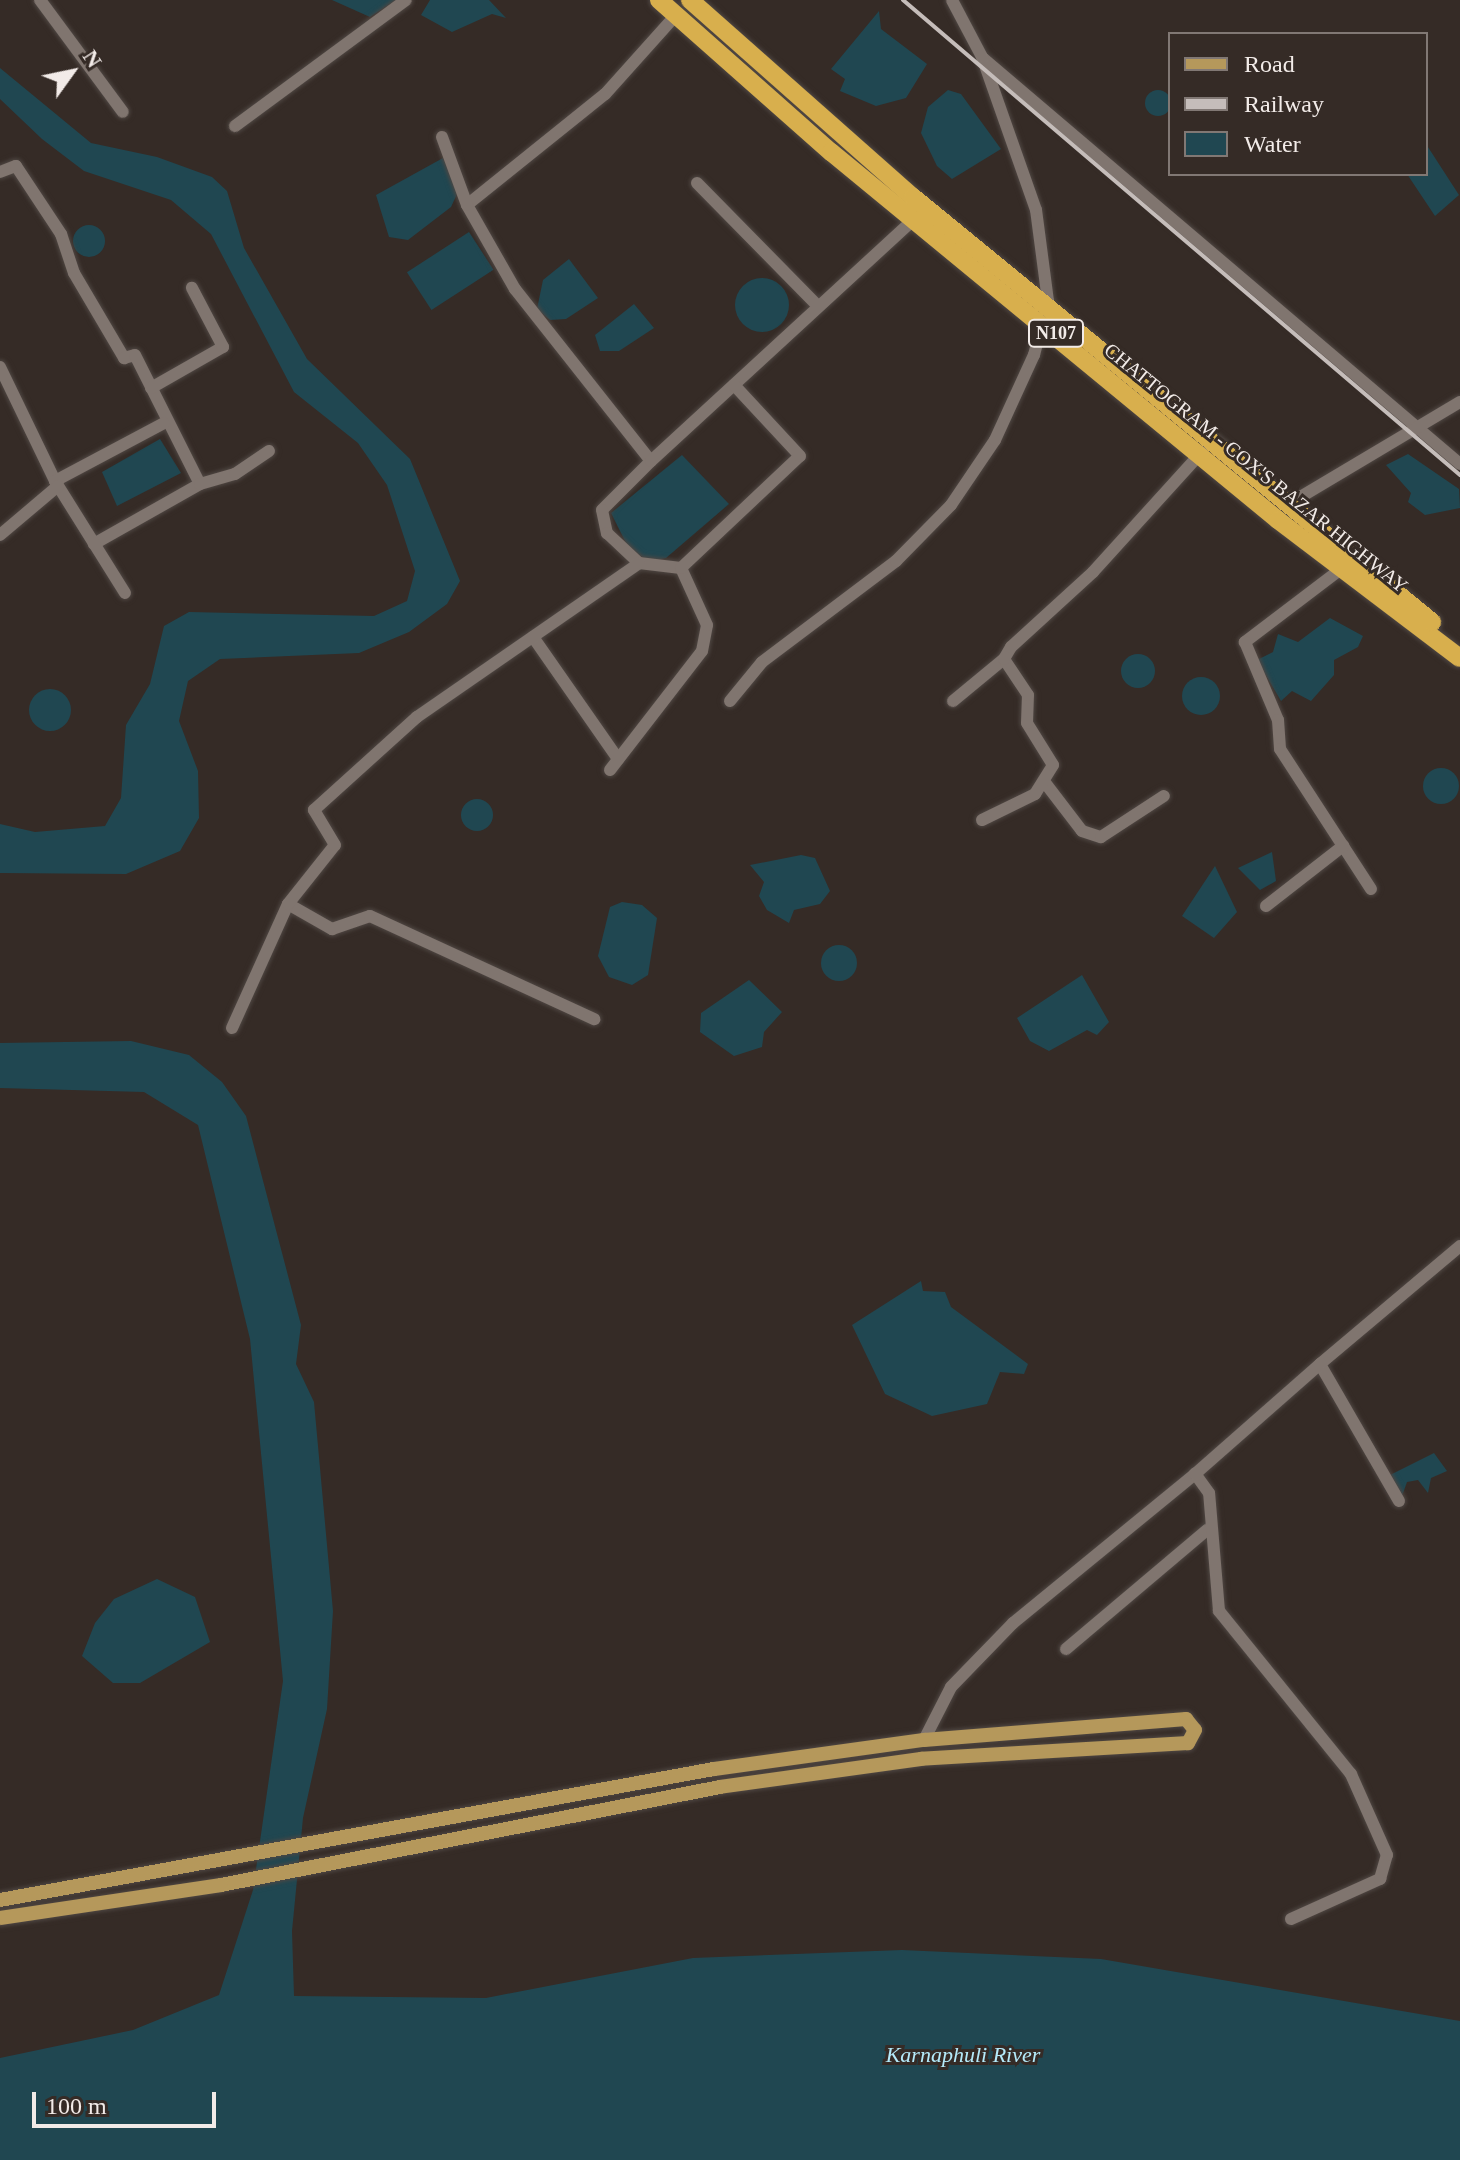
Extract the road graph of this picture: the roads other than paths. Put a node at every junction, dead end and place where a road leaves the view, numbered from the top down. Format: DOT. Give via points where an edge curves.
graph roads {
  1 [pos="40,0"];
  2 [pos="406,0"];
  3 [pos="659,0"];
  4 [pos="690,0"];
  5 [pos="952,0"];
  6 [pos="676,15"];
  7 [pos="982,57"];
  8 [pos="123,112"];
  9 [pos="235,126"];
  10 [pos="442,137"];
  11 [pos="0,172"];
  12 [pos="697,183"];
  13 [pos="467,205"];
  14 [pos="915,218"];
  15 [pos="192,288"];
  16 [pos="1048,301"];
  17 [pos="816,304"];
  18 [pos="1043,322"];
  19 [pos="0,367"];
  20 [pos="734,385"];
  21 [pos="151,388"];
  22 [pos="1460,402"];
  23 [pos="164,423"];
  24 [pos="1417,429"];
  25 [pos="1206,447"];
  26 [pos="269,451"];
  27 [pos="651,461"];
  28 [pos="1460,464"];
  29 [pos="56,484"];
  30 [pos="200,484"];
  31 [pos="1287,505"];
  32 [pos="0,535"];
  33 [pos="94,544"];
  34 [pos="639,563"];
  35 [pos="681,568"];
  36 [pos="1341,569"];
  37 [pos="125,593"];
  38 [pos="533,637"];
  39 [pos="1460,644"];
  40 [pos="1460,658"];
  41 [pos="1004,659"];
  42 [pos="730,701"];
  43 [pos="953,701"];
  44 [pos="1046,784"];
  45 [pos="1164,796"];
  46 [pos="982,820"];
  47 [pos="1343,846"];
  48 [pos="1371,889"];
  49 [pos="288,904"];
  50 [pos="1266,906"];
  51 [pos="594,1019"];
  52 [pos="232,1028"];
  53 [pos="1460,1246"];
  54 [pos="1320,1364"];
  55 [pos="1195,1474"];
  56 [pos="1399,1501"];
  57 [pos="1207,1530"];
  58 [pos="1066,1649"];
  59 [pos="924,1740"];
  60 [pos="0,1900"];
  61 [pos="0,1918"];
  62 [pos="1291,1919"];
  1 -- 8 [label="street"];
  2 -- 9 [label="street"];
  3 -- 6 [label="highway, CHATTOGRAM - COX'S BAZAR HIGHWAY / N107"];
  4 -- 16 [label="highway, CHATTOGRAM - COX'S BAZAR HIGHWAY / N107" via="840,136"];
  5 -- 7 [label="street"];
  6 -- 13 [label="street" via="605,94"];
  6 -- 14 [label="highway, CHATTOGRAM - COX'S BAZAR HIGHWAY / N107"];
  7 -- 16 [label="street" via="1036,210"];
  7 -- 24 [label="street"];
  10 -- 13 [label="street"];
  11 -- 21 [label="street" via="16,166 61,234 74,273 124,358 135,355"];
  12 -- 17 [label="street"];
  13 -- 27 [label="street" via="531,312"];
  14 -- 17 [label="street"];
  14 -- 18 [label="highway, CHATTOGRAM - COX'S BAZAR HIGHWAY / N107"];
  15 -- 21 [label="street" via="223,347"];
  16 -- 18 [label="street"];
  16 -- 25 [label="highway, CHATTOGRAM - COX'S BAZAR HIGHWAY / N107"];
  17 -- 20 [label="street"];
  18 -- 25 [label="highway, CHATTOGRAM - COX'S BAZAR HIGHWAY / N107"];
  18 -- 42 [label="street" via="1013,404 951,505 896,561 762,662"];
  19 -- 29 [label="street"];
  20 -- 27 [label="street"];
  20 -- 35 [label="street" via="800,456"];
  21 -- 23 [label="street"];
  22 -- 24 [label="street"];
  23 -- 29 [label="street"];
  23 -- 30 [label="street"];
  24 -- 28 [label="street"];
  24 -- 31 [label="street"];
  25 -- 31 [label="highway, CHATTOGRAM - COX'S BAZAR HIGHWAY / N107"];
  25 -- 36 [label="highway, CHATTOGRAM - COX'S BAZAR HIGHWAY / N107"];
  25 -- 41 [label="street"];
  26 -- 30 [label="street" via="235,474"];
  27 -- 34 [label="street" via="602,510 607,533"];
  29 -- 32 [label="street"];
  29 -- 33 [label="street"];
  30 -- 33 [label="street"];
  31 -- 39 [label="highway, CHATTOGRAM - COX'S BAZAR HIGHWAY / N107"];
  33 -- 37 [label="street"];
  34 -- 35 [label="street"];
  34 -- 38 [label="street"];
  35 -- 38 [label="street" via="707,625 706,639 693,668 614,765"];
  36 -- 40 [label="highway, CHATTOGRAM - COX'S BAZAR HIGHWAY / N107"];
  36 -- 47 [label="street" via="1245,642 1278,720 1280,749"];
  38 -- 49 [label="street" via="417,717 314,810 335,845"];
  41 -- 43 [label="street"];
  41 -- 44 [label="street" via="1028,695 1027,723 1053,765"];
  44 -- 45 [label="street" via="1082,831 1101,837"];
  44 -- 46 [label="street"];
  47 -- 48 [label="street"];
  47 -- 50 [label="street"];
  49 -- 51 [label="street" via="332,929 370,916"];
  49 -- 52 [label="street"];
  53 -- 54 [label="street"];
  54 -- 55 [label="street"];
  54 -- 56 [label="street"];
  55 -- 57 [label="street" via="1209,1493"];
  55 -- 59 [label="street" via="1013,1623 951,1687"];
  57 -- 58 [label="street"];
  57 -- 62 [label="street" via="1219,1611 1351,1774 1387,1855 1380,1879"];
  59 -- 60 [label="main road" via="714,1769 215,1865"];
  59 -- 61 [label="main road" via="1186,1719 1195,1730 1188,1743 921,1759 720,1787 221,1885"];
}
